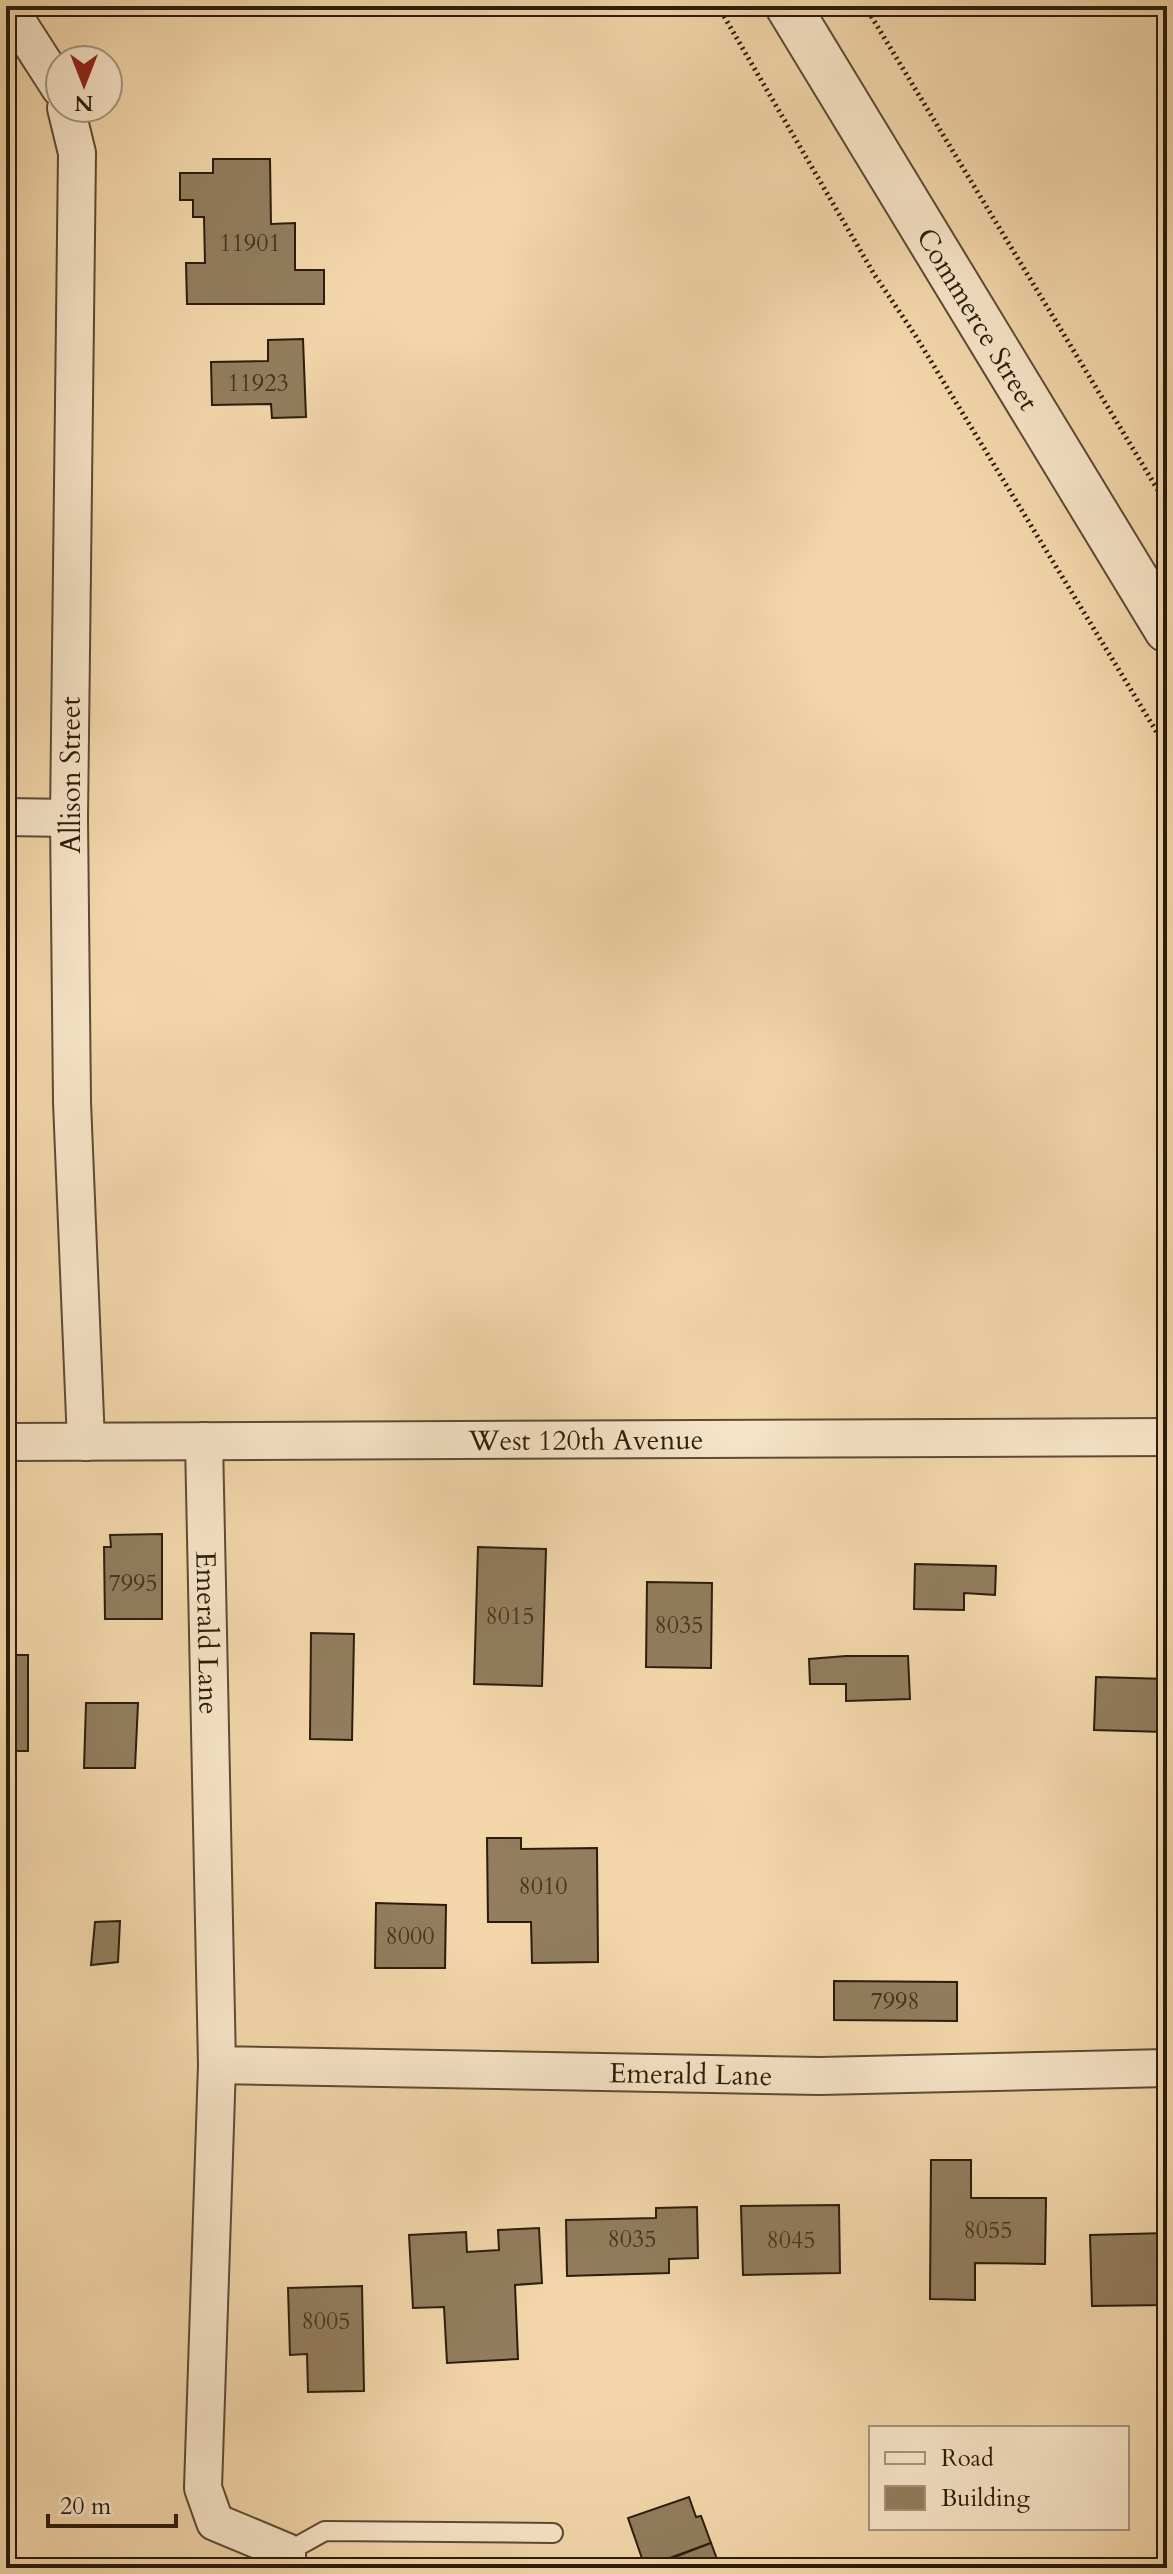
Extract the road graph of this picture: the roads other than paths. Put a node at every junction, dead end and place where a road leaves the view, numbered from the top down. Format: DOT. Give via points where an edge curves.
graph roads {
  1 [pos="788,6"];
  2 [pos="11,22"];
  3 [pos="44,66"];
  4 [pos="70,124"];
  5 [pos="1167,630"];
  6 [pos="6,817"];
  7 [pos="69,818"];
  8 [pos="1167,1437"];
  9 [pos="204,1441"];
  10 [pos="6,1442"];
  11 [pos="86,1442"];
  12 [pos="217,2065"];
  13 [pos="1167,2068"];
  14 [pos="553,2533"];
  15 [pos="287,2560"];
  1 -- 5 [label="street, Commerce Street"];
  2 -- 3 [label="street"];
  4 -- 7 [label="street, Allison Street" via="77,153"];
  6 -- 7 [label="street"];
  7 -- 11 [label="street, Allison Street" via="72,1102"];
  8 -- 9 [label="street, West 120th Avenue"];
  9 -- 11 [label="street, West 120th Avenue"];
  9 -- 12 [label="street, Emerald Lane"];
  10 -- 11 [label="street, West 120th Avenue"];
  12 -- 13 [label="street, Emerald Lane" via="820,2076"];
  12 -- 15 [label="street, Emerald Lane" via="203,2488 215,2522"];
  14 -- 15 [label="lane" via="325,2531"];
}
